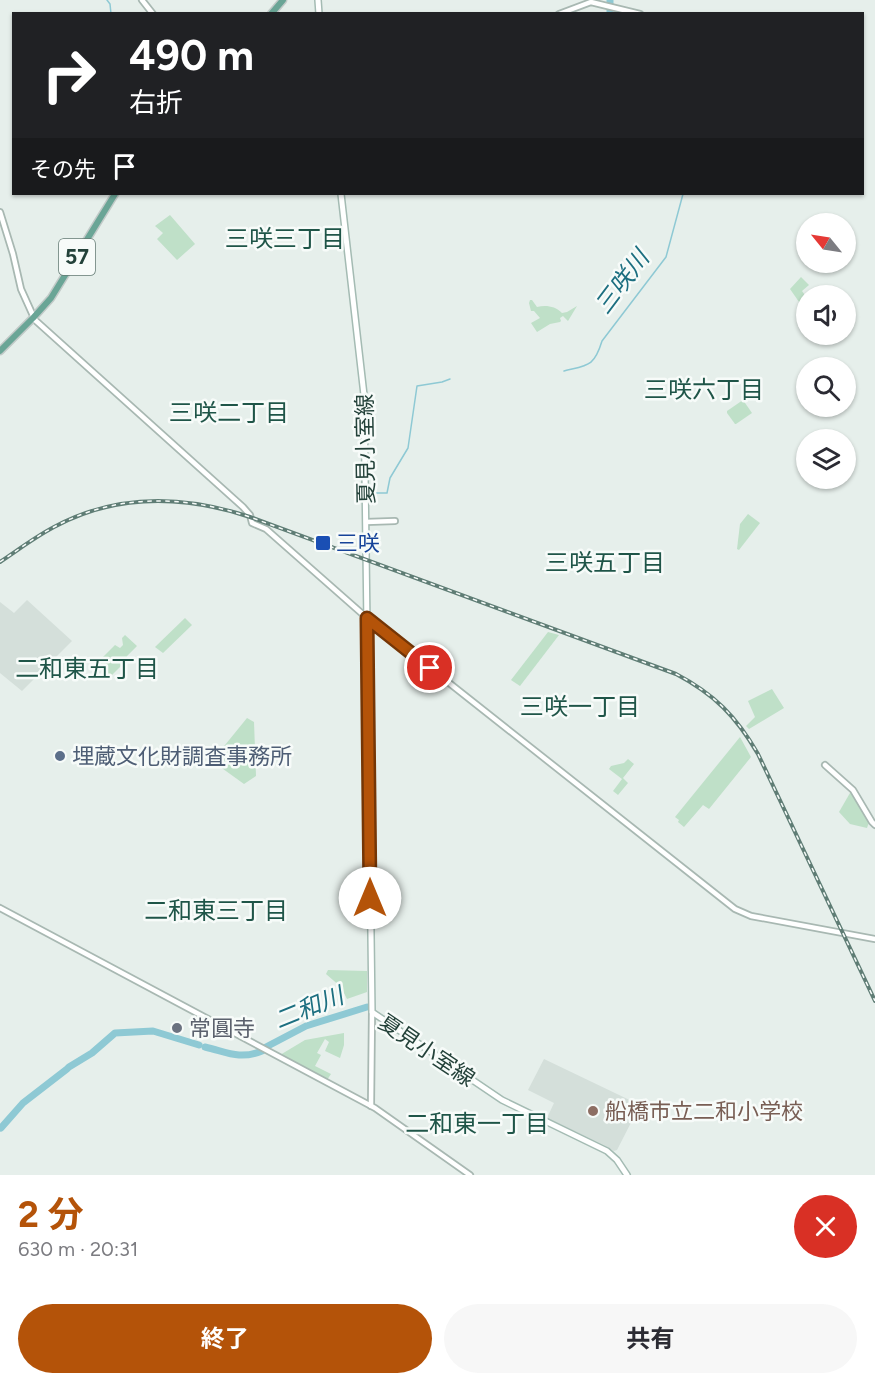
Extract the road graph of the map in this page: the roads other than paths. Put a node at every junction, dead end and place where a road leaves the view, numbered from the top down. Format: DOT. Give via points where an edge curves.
graph roads {
  1 [pos="142,0"];
  2 [pos="284,0"];
  3 [pos="151,12"];
  4 [pos="273,12"];
  5 [pos="564,12"];
  6 [pos="631,12"];
  7 [pos="114,195"];
  8 [pos="341,195"];
  9 [pos="0,212"];
  10 [pos="33,318"];
  11 [pos="0,351"];
  12 [pos="395,521"];
  13 [pos="366,522"];
  14 [pos="367,618"];
  15 [pos="825,765"];
  16 [pos="875,825"];
  17 [pos="0,908"];
  18 [pos="875,939"];
  19 [pos="372,1012"];
  20 [pos="371,1106"];
  21 [pos="470,1175"];
  22 [pos="627,1175"];
  1 -- 3 [label="street"];
  2 -- 4 [label="main road"];
  5 -- 6 [label="street" via="591,2"];
  7 -- 10 [label="main road, 57" via="55,291"];
  8 -- 13 [label="main road, 夏見小室線" via="364,395"];
  9 -- 10 [label="street"];
  10 -- 11 [label="main road, 57"];
  10 -- 14 [label="street" via="243,507 252,523 266,528"];
  12 -- 13 [label="street"];
  13 -- 14 [label="main road, 夏見小室線"];
  14 -- 18 [label="street" via="735,909 751,916"];
  14 -- 19 [label="main road, 夏見小室線"];
  15 -- 16 [label="street" via="853,790"];
  17 -- 20 [label="street"];
  19 -- 20 [label="street"];
  19 -- 22 [label="main road, 夏見小室線" via="502,1100 607,1151"];
  20 -- 21 [label="street"];
}
